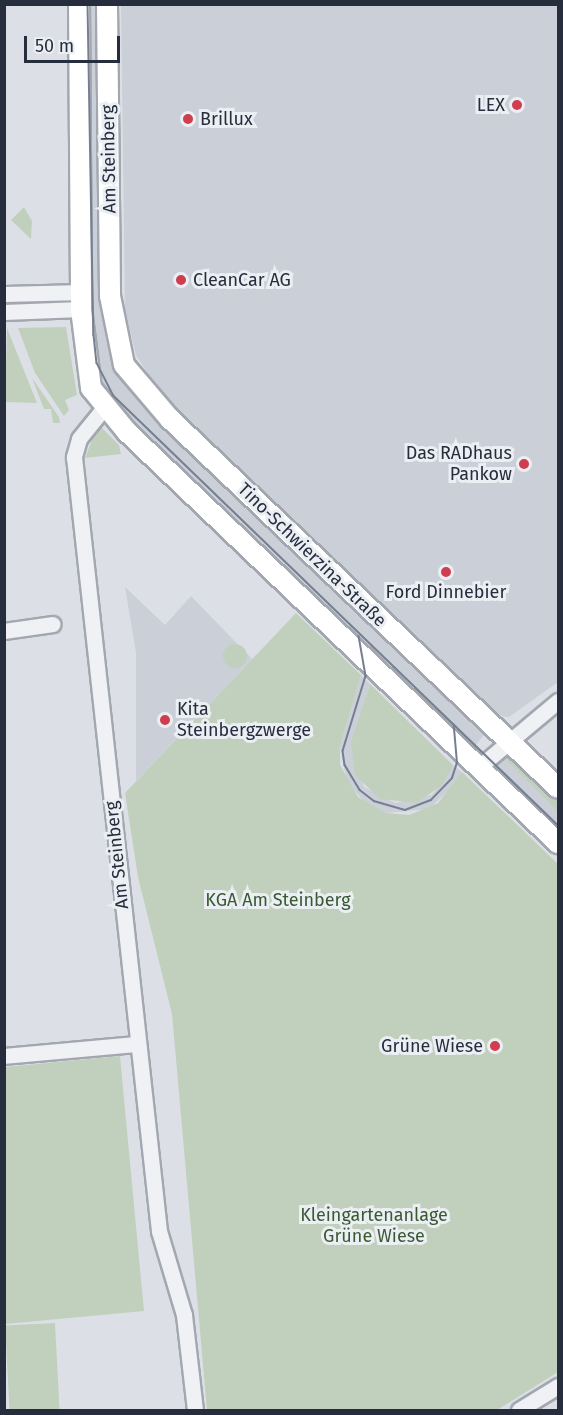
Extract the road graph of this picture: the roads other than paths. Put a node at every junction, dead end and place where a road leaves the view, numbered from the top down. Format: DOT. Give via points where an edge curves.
graph roads {
  1 [pos="79,4"];
  2 [pos="107,4"];
  3 [pos="4,294"];
  4 [pos="92,299"];
  5 [pos="6,308"];
  6 [pos="104,409"];
  7 [pos="53,624"];
  8 [pos="4,631"];
  9 [pos="558,701"];
  10 [pos="507,739"];
  11 [pos="479,767"];
  12 [pos="558,788"];
  13 [pos="558,843"];
  14 [pos="136,1044"];
  15 [pos="4,1056"];
  16 [pos="558,1386"];
  17 [pos="195,1410"];
  18 [pos="519,1410"];
  1 -- 4 [label="main road, Am Steinberg"];
  2 -- 4 [label="main road, Am Steinberg"];
  3 -- 4 [label="street"];
  4 -- 5 [label="street"];
  4 -- 6 [label="main road, Am Steinberg" via="86,376"];
  4 -- 10 [label="main road, Tino-Schwierzina-Straße" via="146,395"];
  6 -- 11 [label="main road, Tino-Schwierzina-Straße"];
  6 -- 14 [label="street, Am Steinberg" via="79,439 74,458"];
  7 -- 8 [label="street"];
  9 -- 10 [label="street"];
  10 -- 11 [label="street"];
  10 -- 12 [label="main road, Tino-Schwierzina-Straße"];
  11 -- 13 [label="main road, Tino-Schwierzina-Straße"];
  14 -- 15 [label="street"];
  14 -- 17 [label="street, Am Steinberg" via="159,1231 186,1324"];
  16 -- 18 [label="street"];
}
